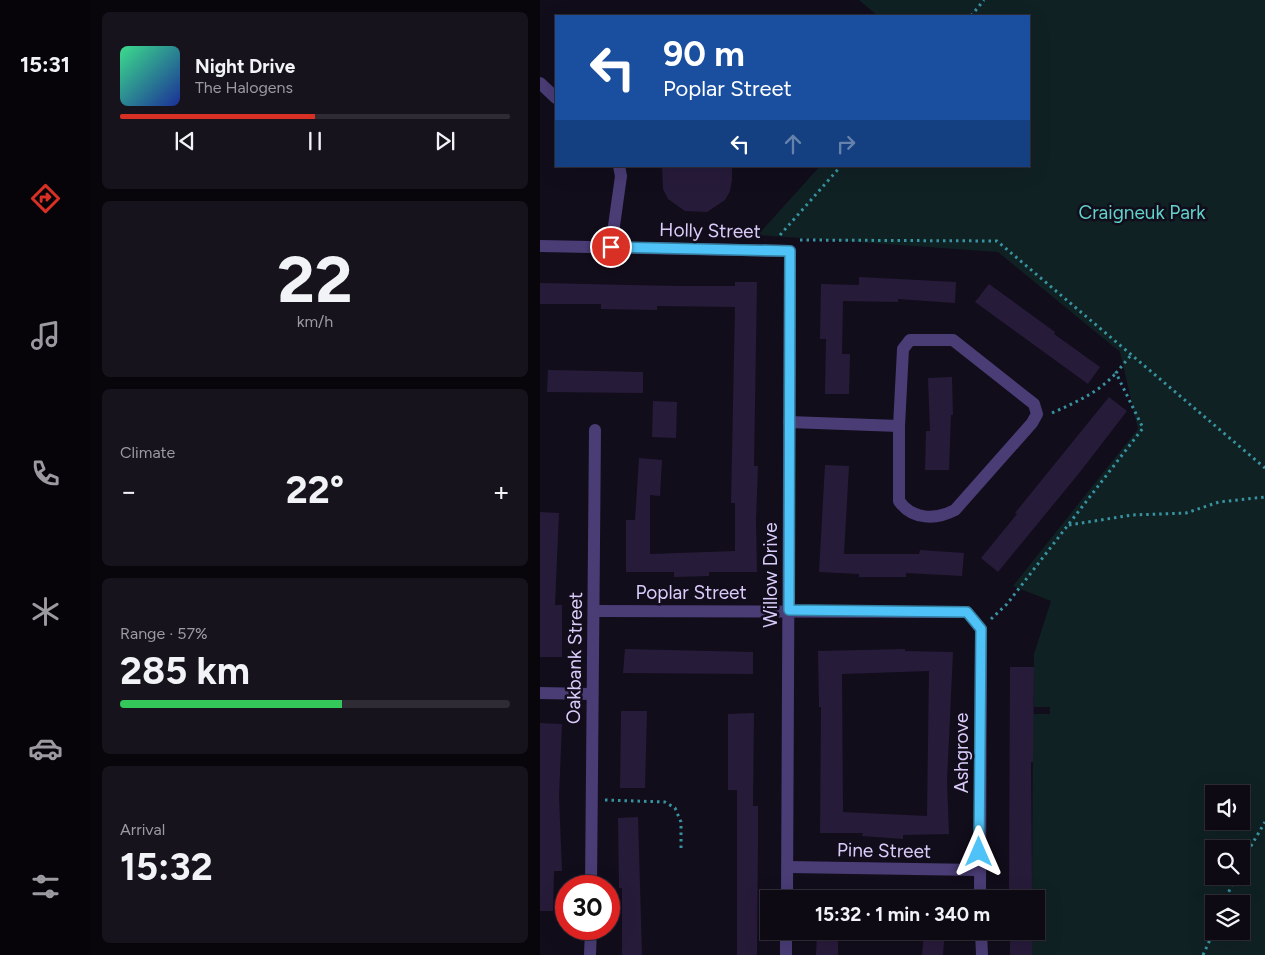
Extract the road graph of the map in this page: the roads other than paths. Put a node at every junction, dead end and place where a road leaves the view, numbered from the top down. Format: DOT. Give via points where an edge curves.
graph roads {
  1 [pos="540,83"];
  2 [pos="555,97"];
  3 [pos="619,167"];
  4 [pos="540,246"];
  5 [pos="611,247"];
  6 [pos="790,251"];
  7 [pos="789,422"];
  8 [pos="899,426"];
  9 [pos="595,430"];
  10 [pos="789,610"];
  11 [pos="594,611"];
  12 [pos="981,629"];
  13 [pos="540,693"];
  14 [pos="591,694"];
  15 [pos="788,867"];
  16 [pos="979,870"];
  17 [pos="591,875"];
  18 [pos="787,890"];
  19 [pos="980,890"];
  20 [pos="591,940"];
  21 [pos="786,940"];
  22 [pos="981,940"];
  23 [pos="590,955"];
  24 [pos="786,955"];
  25 [pos="982,955"];
  1 -- 2 [label="street"];
  3 -- 5 [label="street" via="621,176"];
  4 -- 5 [label="street, Holly Street"];
  5 -- 6 [label="street, Holly Street"];
  6 -- 7 [label="street, Willow Drive"];
  7 -- 8 [label="street"];
  7 -- 10 [label="street, Willow Drive"];
  8 -- 8 [label="street" via="903,349 910,340 953,340 1034,404 1037,414 955,510 942,517 921,516 905,510 899,501"];
  9 -- 11 [label="street, Oakbank Street"];
  10 -- 11 [label="street, Poplar Street"];
  10 -- 12 [label="street, Poplar Street" via="967,612"];
  10 -- 15 [label="street, Willow Drive"];
  11 -- 14 [label="street, Oakbank Street"];
  12 -- 16 [label="street, Ashgrove"];
  13 -- 14 [label="street"];
  14 -- 17 [label="street, Oakbank Street"];
  15 -- 16 [label="street, Pine Street"];
  15 -- 18 [label="street, Willow Drive"];
  16 -- 19 [label="street, Ashgrove"];
  20 -- 23 [label="street"];
  21 -- 24 [label="street"];
  22 -- 25 [label="street"];
}
